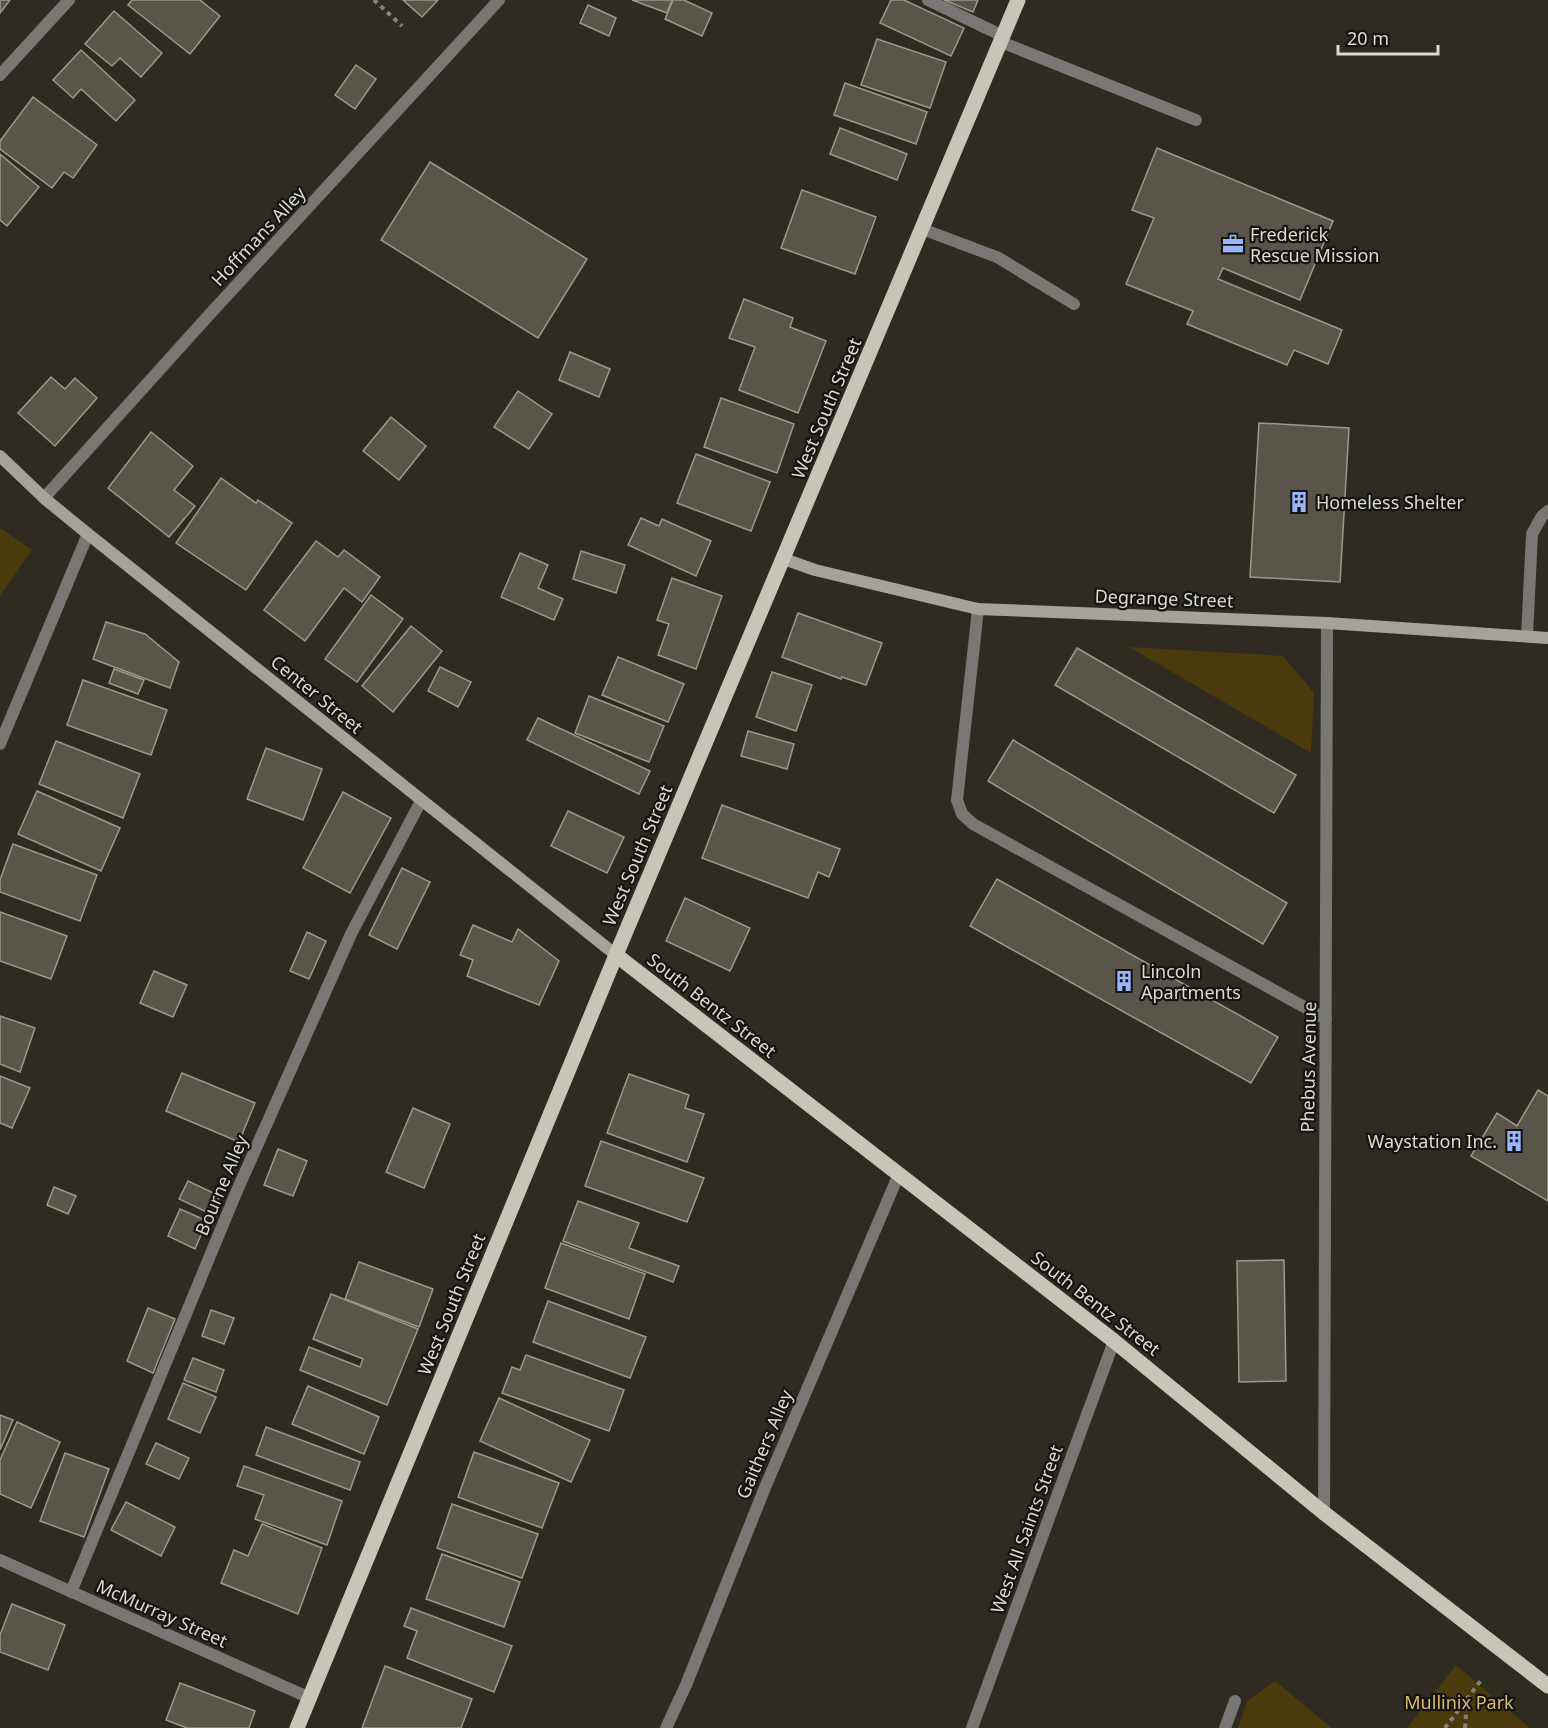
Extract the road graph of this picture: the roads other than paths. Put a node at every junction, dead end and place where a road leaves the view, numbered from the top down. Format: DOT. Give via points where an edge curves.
graph roads {
  1 [pos="69,0"];
  2 [pos="499,0"];
  3 [pos="928,0"];
  4 [pos="1018,0"];
  5 [pos="1002,39"];
  6 [pos="0,75"];
  7 [pos="1196,120"];
  8 [pos="922,229"];
  9 [pos="1074,304"];
  10 [pos="0,456"];
  11 [pos="44,498"];
  12 [pos="1548,511"];
  13 [pos="88,534"];
  14 [pos="784,559"];
  15 [pos="978,609"];
  16 [pos="1327,623"];
  17 [pos="1527,636"];
  18 [pos="1548,638"];
  19 [pos="0,744"];
  20 [pos="422,801"];
  21 [pos="616,955"];
  22 [pos="1326,1019"];
  23 [pos="899,1174"];
  24 [pos="1114,1341"];
  25 [pos="1324,1513"];
  26 [pos="0,1560"];
  27 [pos="71,1592"];
  28 [pos="1548,1686"];
  29 [pos="310,1698"];
  30 [pos="1235,1701"];
  31 [pos="297,1728"];
  32 [pos="666,1728"];
  33 [pos="972,1728"];
  34 [pos="1225,1728"];
  1 -- 6 [label="street"];
  2 -- 11 [label="street, Hoffmans Alley"];
  3 -- 5 [label="street"];
  4 -- 5 [label="main road, West South Street"];
  5 -- 7 [label="street"];
  5 -- 8 [label="main road, West South Street"];
  8 -- 9 [label="street" via="997,257"];
  8 -- 14 [label="main road, West South Street"];
  10 -- 11 [label="street, Center Street"];
  11 -- 13 [label="street, Center Street"];
  12 -- 17 [label="street" via="1532,534"];
  13 -- 19 [label="street"];
  13 -- 20 [label="street, Center Street"];
  14 -- 15 [label="street, Degrange Street"];
  14 -- 21 [label="main road, West South Street"];
  15 -- 16 [label="street, Degrange Street"];
  15 -- 22 [label="street" via="957,800 962,814 973,824"];
  16 -- 17 [label="street, Degrange Street"];
  16 -- 22 [label="street, Phebus Avenue"];
  17 -- 18 [label="street, Degrange Street"];
  20 -- 21 [label="street, Center Street"];
  20 -- 27 [label="street, Bourne Alley" via="342,955 236,1193"];
  21 -- 23 [label="main road, South Bentz Street"];
  21 -- 29 [label="main road, West South Street"];
  22 -- 25 [label="street, Phebus Avenue"];
  23 -- 24 [label="main road, South Bentz Street"];
  23 -- 32 [label="street, Gaithers Alley"];
  24 -- 25 [label="main road, South Bentz Street"];
  24 -- 33 [label="street, West All Saints Street"];
  25 -- 28 [label="main road, South Bentz Street"];
  26 -- 27 [label="street, McMurray Street"];
  27 -- 29 [label="street, McMurray Street"];
  29 -- 31 [label="main road, West South Street"];
  30 -- 34 [label="street"];
}
